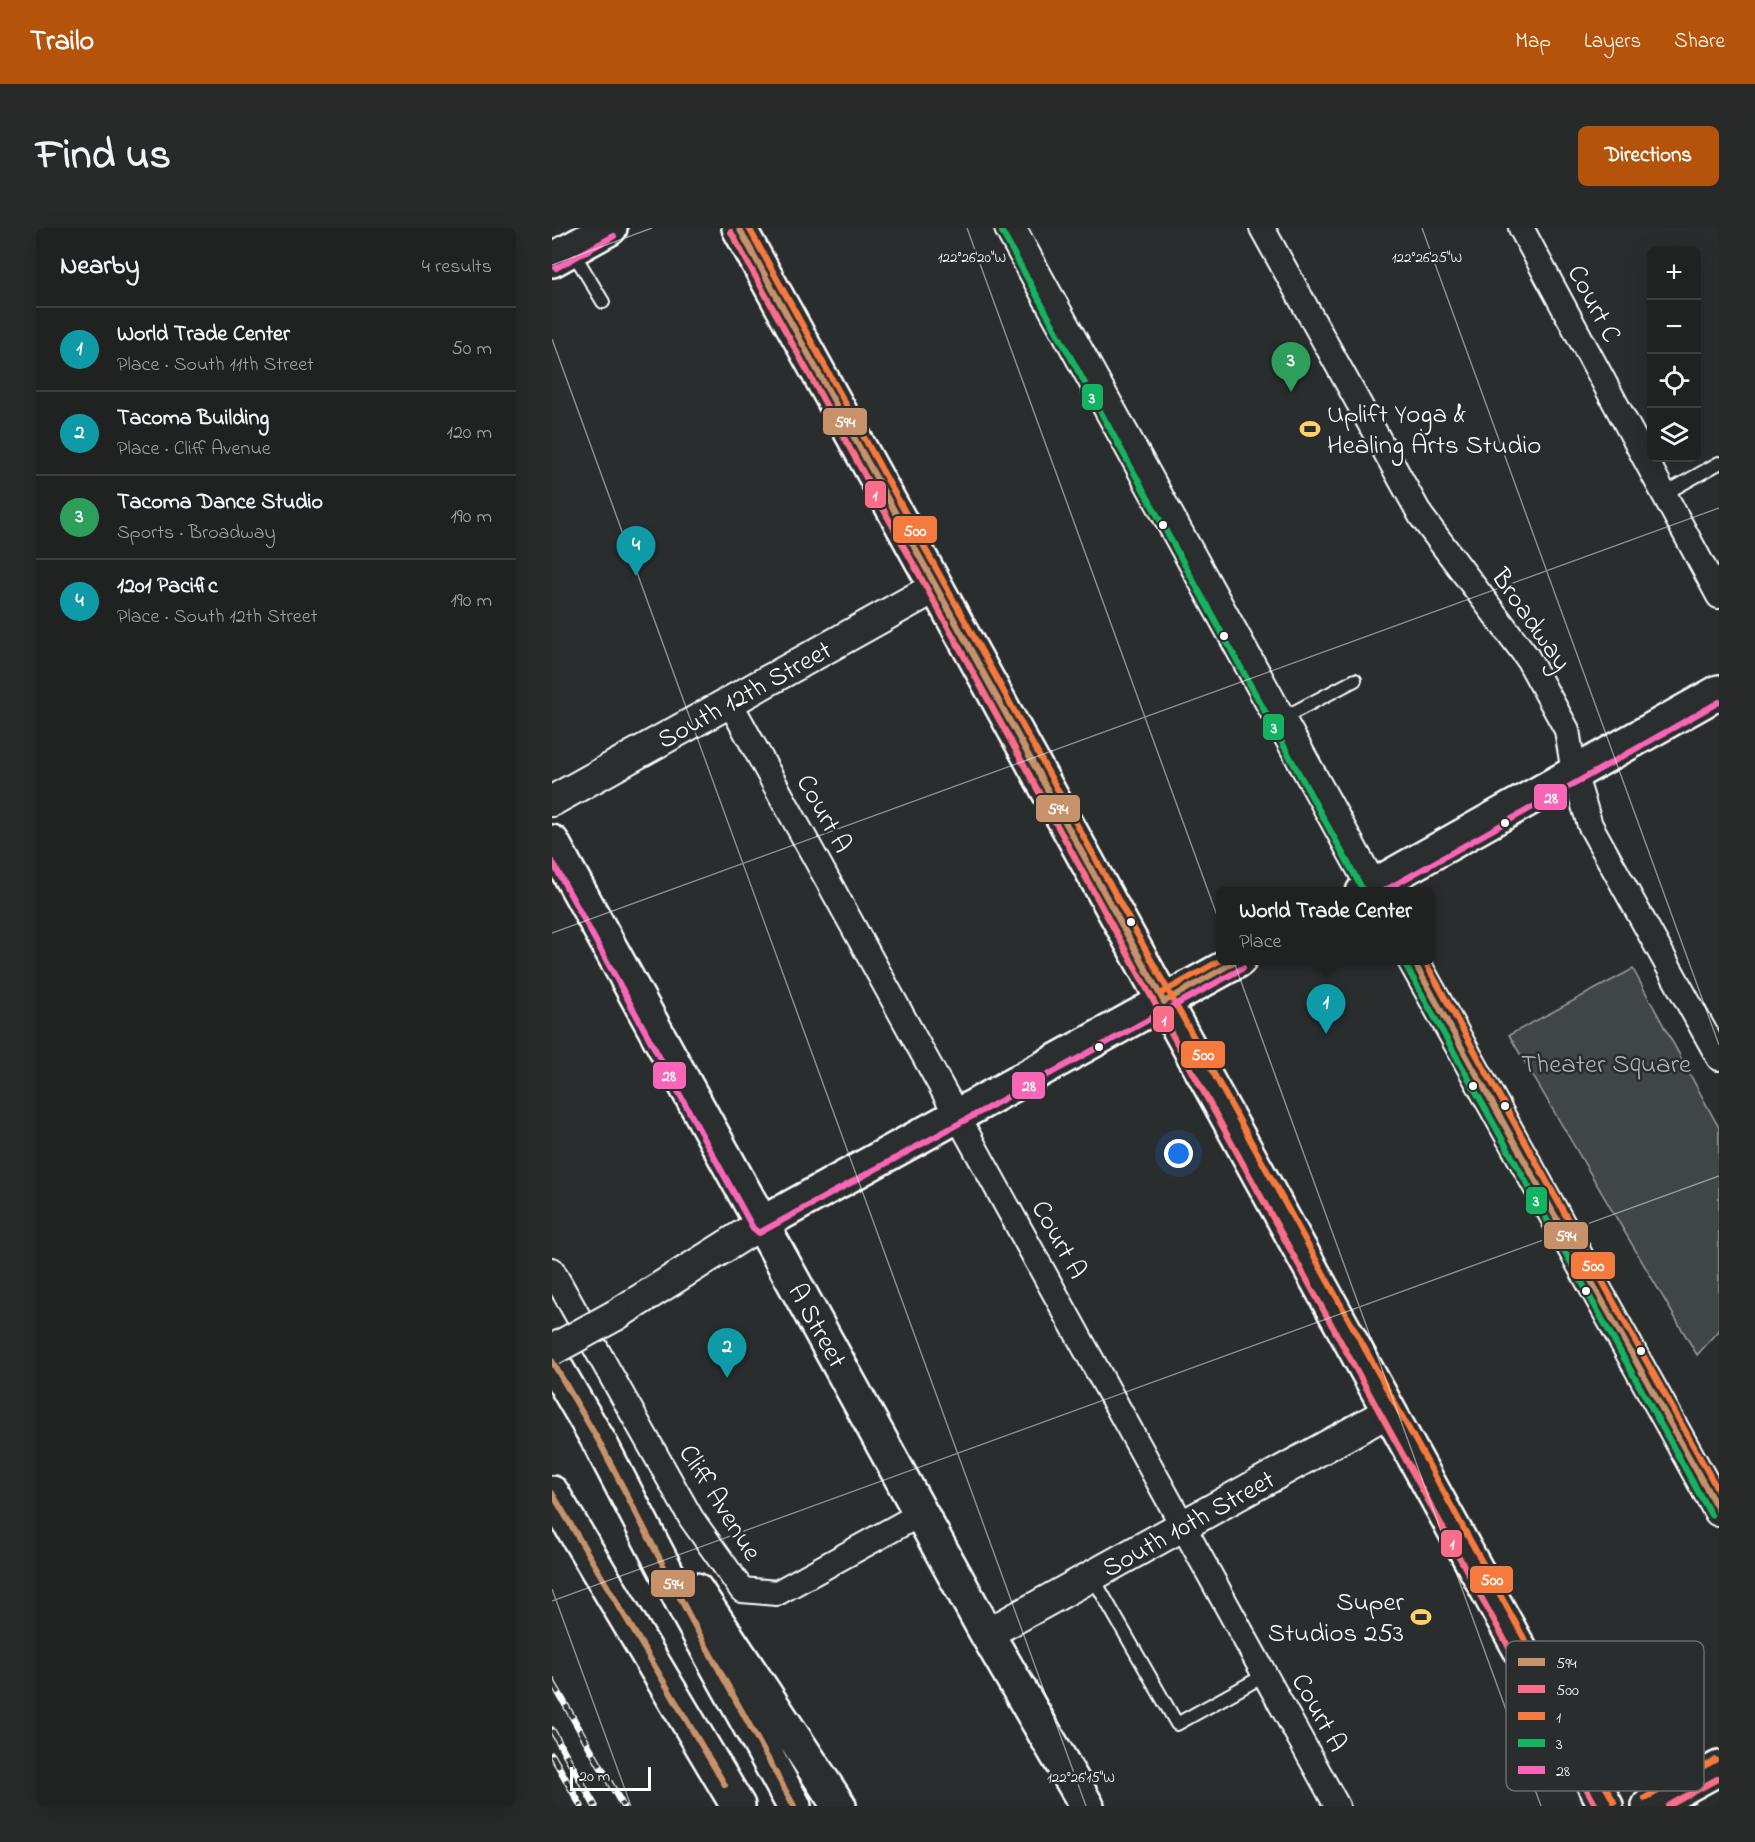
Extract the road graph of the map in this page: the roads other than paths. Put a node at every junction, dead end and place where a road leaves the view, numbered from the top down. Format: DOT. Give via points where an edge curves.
graph roads {
  1 [pos="610,228"];
  2 [pos="739,228"];
  3 [pos="1010,228"];
  4 [pos="1262,228"];
  5 [pos="1521,228"];
  6 [pos="562,255"];
  7 [pos="603,302"];
  8 [pos="1719,463"];
  9 [pos="1664,494"];
  10 [pos="936,587"];
  11 [pos="1719,596"];
  12 [pos="1354,680"];
  13 [pos="1719,692"];
  14 [pos="729,701"];
  15 [pos="1280,719"];
  16 [pos="1574,773"];
  17 [pos="552,801"];
  18 [pos="552,842"];
  19 [pos="1368,887"];
  20 [pos="1375,887"];
  21 [pos="1230,965"];
  22 [pos="1416,965"];
  23 [pos="1164,1002"];
  24 [pos="1719,1058"];
  25 [pos="957,1115"];
  26 [pos="761,1224"];
  27 [pos="552,1270"];
  28 [pos="552,1350"];
  29 [pos="552,1361"];
  30 [pos="1390,1412"];
  31 [pos="601,1445"];
  32 [pos="552,1493"];
  33 [pos="1719,1511"];
  34 [pos="922,1512"];
  35 [pos="1183,1526"];
  36 [pos="1092,1576"];
  37 [pos="987,1634"];
  38 [pos="1516,1641"];
  39 [pos="1265,1675"];
  40 [pos="1719,1768"];
  41 [pos="1704,1776"];
  42 [pos="1598,1791"];
  43 [pos="1677,1791"];
  44 [pos="738,1806"];
  45 [pos="794,1806"];
  46 [pos="839,1806"];
  47 [pos="1087,1806"];
  48 [pos="1337,1806"];
  49 [pos="1606,1806"];
  50 [pos="1649,1806"];
  1 -- 6 [label="main road"];
  2 -- 10 [label="main road"];
  3 -- 15 [label="street"];
  4 -- 16 [label="street, Broadway" via="1421,516 1527,657 1567,730"];
  5 -- 9 [label="street, Court C"];
  6 -- 7 [label="lane"];
  8 -- 9 [label="lane"];
  9 -- 11 [label="street, Court C"];
  10 -- 14 [label="street, South 12th Street"];
  10 -- 23 [label="main road"];
  12 -- 15 [label="lane"];
  13 -- 16 [label="main road"];
  14 -- 17 [label="street, South 12th Street"];
  14 -- 25 [label="street, Court A"];
  15 -- 19 [label="street"];
  16 -- 20 [label="main road"];
  16 -- 24 [label="street, Broadway" via="1590,825"];
  18 -- 26 [label="main road, A Street"];
  21 -- 23 [label="main road"];
  22 -- 33 [label="street"];
  23 -- 25 [label="main road"];
  23 -- 30 [label="main road"];
  25 -- 26 [label="main road"];
  25 -- 35 [label="street, Court A"];
  26 -- 28 [label="street, bridge" via="616,1316"];
  26 -- 34 [label="main road, A Street"];
  27 -- 34 [label="street, Cliff Avenue" via="691,1518 742,1590 777,1593"];
  29 -- 31 [label="main road"];
  30 -- 35 [label="street, South 10th Street"];
  30 -- 38 [label="main road"];
  31 -- 45 [label="main road"];
  31 -- 46 [label="main road"];
  32 -- 44 [label="main road"];
  34 -- 37 [label="main road, A Street"];
  35 -- 36 [label="street, South 10th Street"];
  35 -- 39 [label="street, Court A"];
  36 -- 37 [label="street, South 10th Street"];
  36 -- 39 [label="lane" via="1177,1725"];
  37 -- 47 [label="main road, A Street"];
  39 -- 48 [label="street, Court A"];
  40 -- 41 [label="main road"];
  42 -- 49 [label="main road"];
  43 -- 50 [label="main road"];
}
